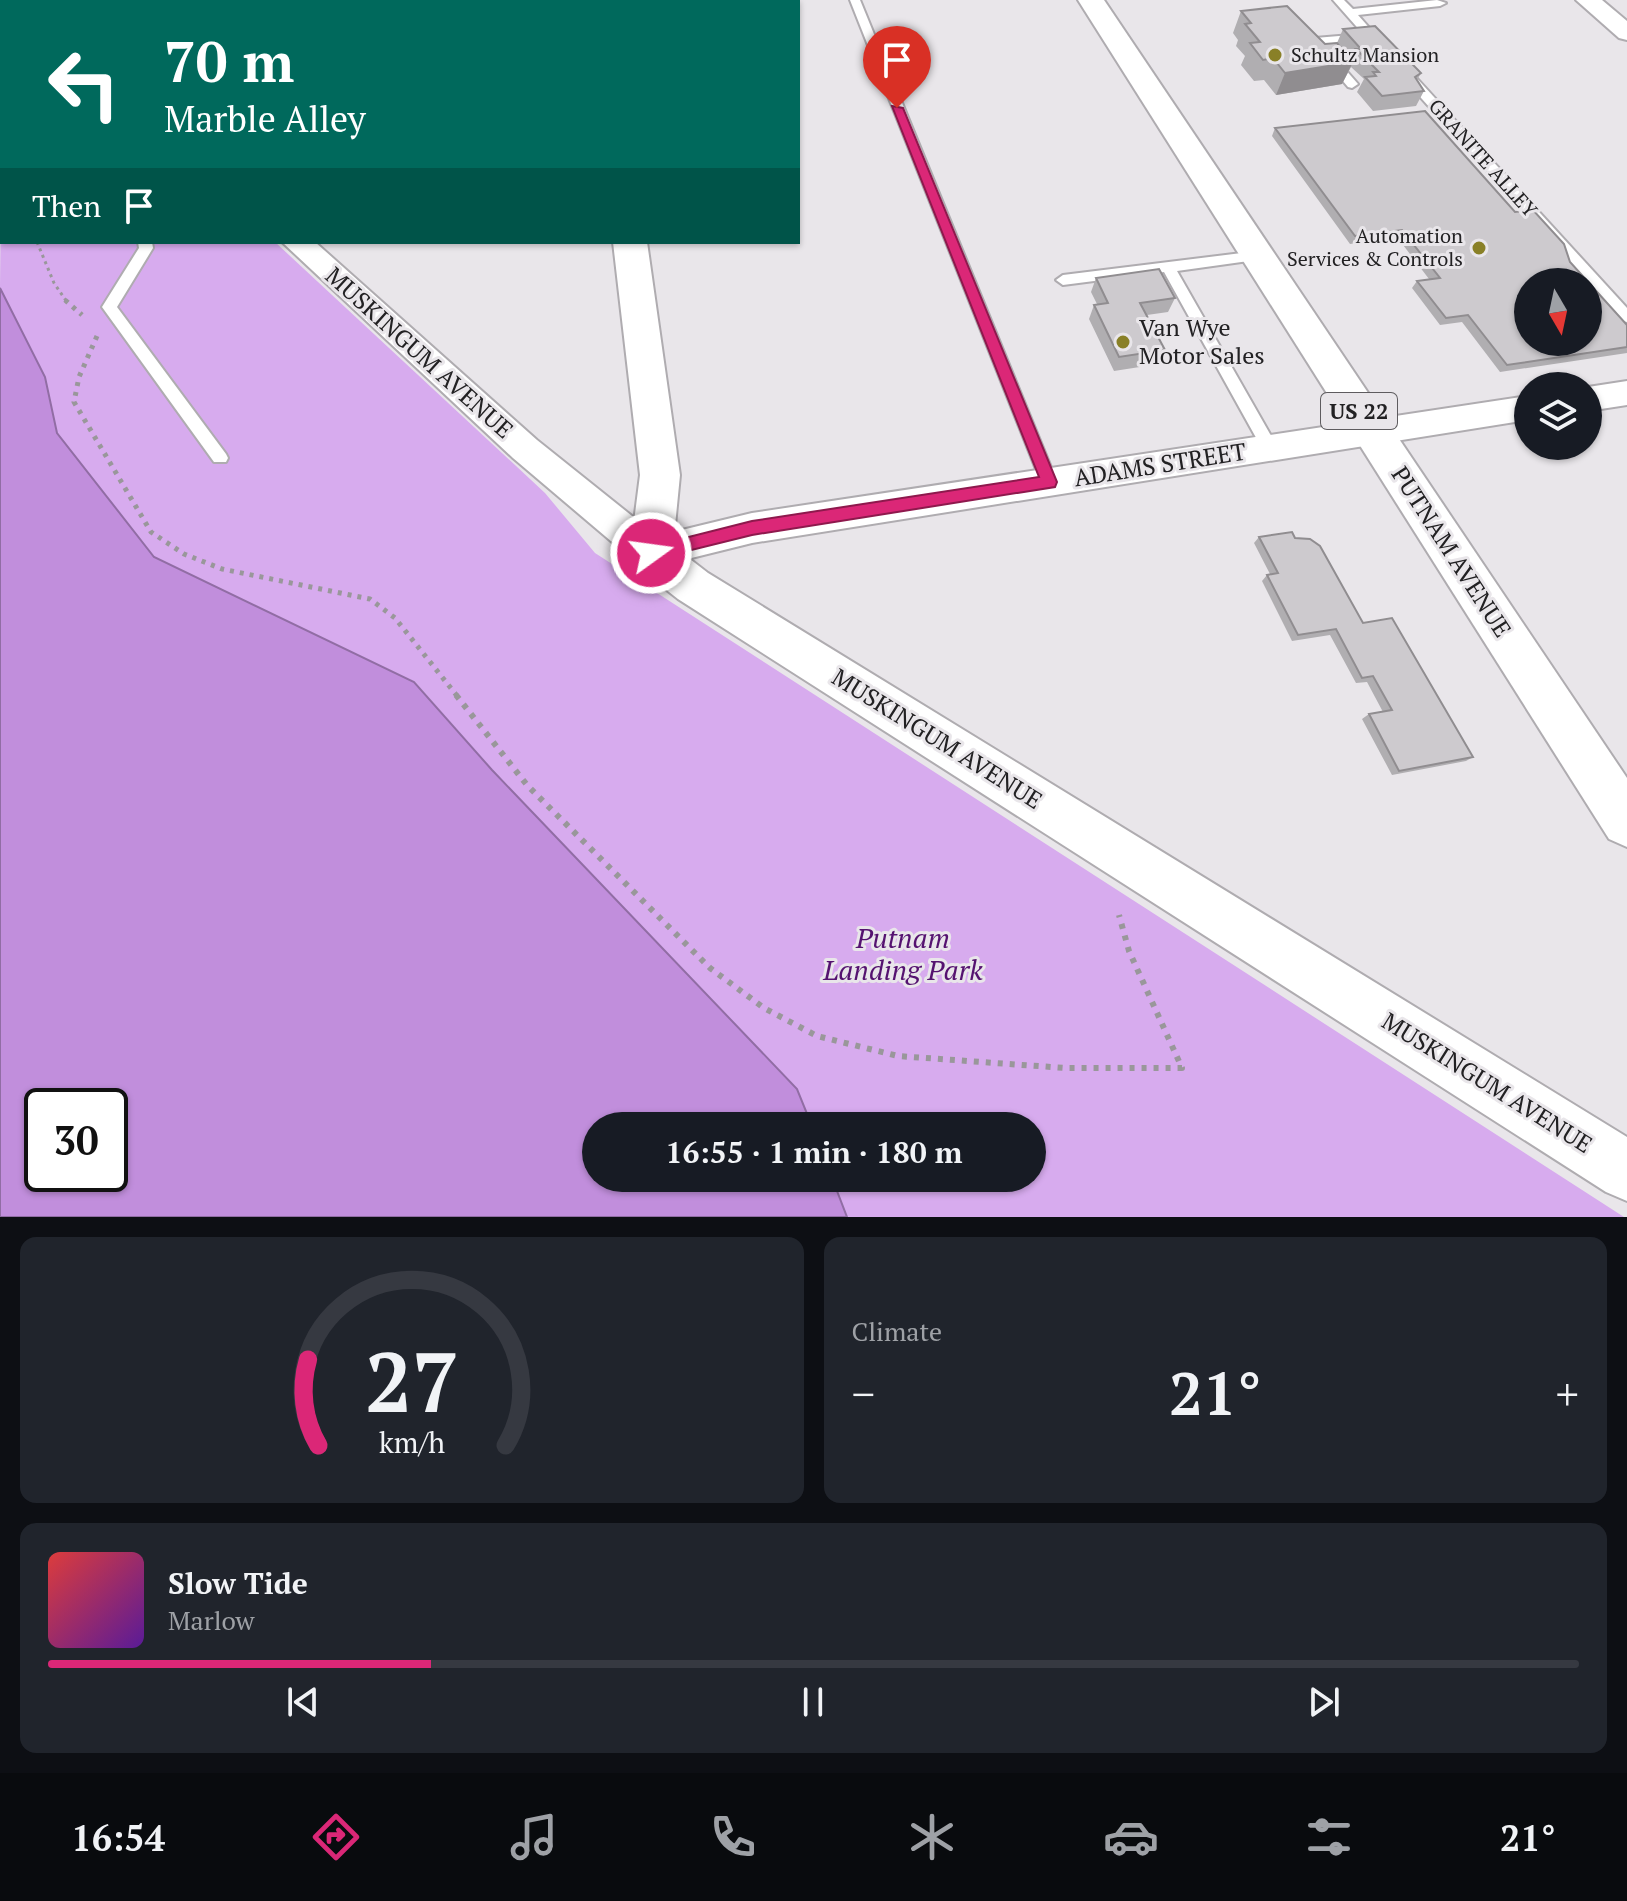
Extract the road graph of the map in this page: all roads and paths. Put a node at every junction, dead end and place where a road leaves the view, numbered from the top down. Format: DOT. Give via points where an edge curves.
graph roads {
  1 [pos="855,0"];
  2 [pos="1091,0"];
  3 [pos="1338,0"];
  4 [pos="1437,0"];
  5 [pos="1588,0"];
  6 [pos="1350,13"];
  7 [pos="1627,33"];
  8 [pos="1371,36"];
  9 [pos="1392,59"];
  10 [pos="1403,71"];
  11 [pos="1352,84"];
  12 [pos="38,244"];
  13 [pos="145,244"];
  14 [pos="299,244"];
  15 [pos="630,244"];
  16 [pos="1258,256"];
  17 [pos="1168,267"];
  18 [pos="1063,280"];
  19 [pos="1627,317"];
  20 [pos="88,320"];
  21 [pos="92,328"];
  22 [pos="1627,393"];
  23 [pos="1602,397"];
  24 [pos="1514,410"];
  25 [pos="1373,432"];
  26 [pos="1270,448"];
  27 [pos="220,458"];
  28 [pos="1049,482"];
  29 [pos="651,553"];
  30 [pos="1627,822"];
  31 [pos="1119,915"];
  32 [pos="1627,1171"];
  1 -- 28 [label="lane"];
  2 -- 16 [label="street, PUTNAM AVENUE / US 22"];
  3 -- 6 [label="lane"];
  4 -- 6 [label="lane" via="1440,3"];
  5 -- 7 [label="street"];
  6 -- 8 [label="lane"];
  8 -- 9 [label="lane"];
  8 -- 11 [label="lane" via="1315,41"];
  10 -- 19 [label="lane, GRANITE ALLEY"];
  12 -- 20 [label="path" via="54,286"];
  13 -- 27 [label="lane" via="109,307"];
  14 -- 29 [label="street, MUSKINGUM AVENUE" via="525,449"];
  15 -- 29 [label="street" via="660,475"];
  16 -- 17 [label="lane"];
  16 -- 25 [label="street, PUTNAM AVENUE / US 22"];
  17 -- 18 [label="lane"];
  17 -- 26 [label="lane"];
  21 -- 31 [label="path" via="97,336 73,385 74,402 151,532 165,544 213,564 369,599 395,618 527,785 710,968 764,1008 817,1036 898,1056 1065,1068 1182,1068 1129,951"];
  22 -- 23 [label="street"];
  24 -- 25 [label="street, ADAMS STREET"];
  25 -- 26 [label="street, ADAMS STREET"];
  25 -- 30 [label="street, PUTNAM AVENUE / US 22"];
  26 -- 28 [label="street, ADAMS STREET"];
  28 -- 29 [label="street, ADAMS STREET" via="752,528"];
  29 -- 32 [label="street, MUSKINGUM AVENUE" via="693,586"];
}
